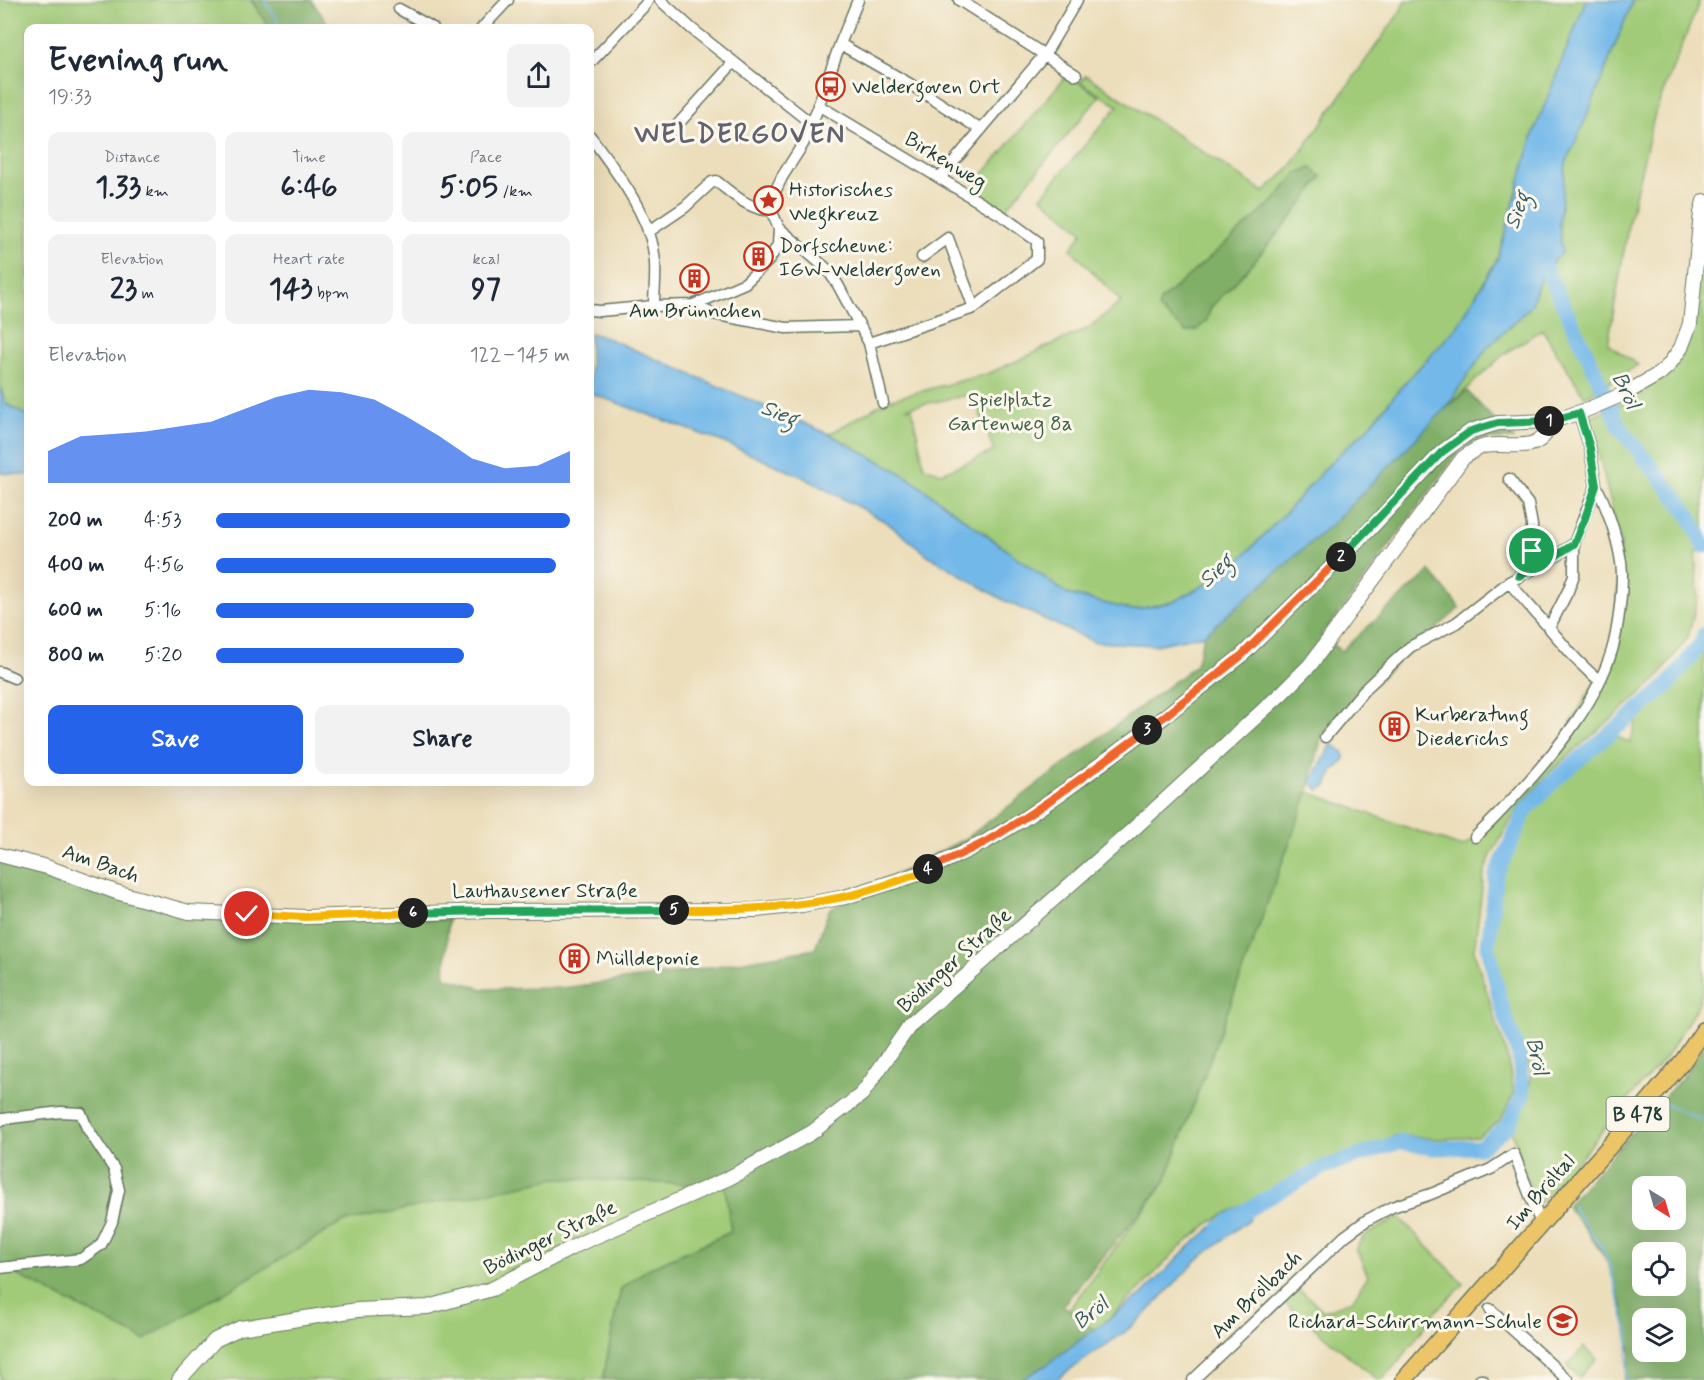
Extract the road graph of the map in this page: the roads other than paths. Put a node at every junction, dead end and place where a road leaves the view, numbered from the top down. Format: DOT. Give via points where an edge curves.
graph roads {
  1 [pos="508,0"];
  2 [pos="648,0"];
  3 [pos="660,0"];
  4 [pos="858,0"];
  5 [pos="959,0"];
  6 [pos="1077,0"];
  7 [pos="399,9"];
  8 [pos="426,24"];
  9 [pos="486,24"];
  10 [pos="840,44"];
  11 [pos="1045,54"];
  12 [pos="594,59"];
  13 [pos="734,62"];
  14 [pos="1076,75"];
  15 [pos="818,105"];
  16 [pos="812,124"];
  17 [pos="981,130"];
  18 [pos="671,132"];
  19 [pos="594,141"];
  20 [pos="940,178"];
  21 [pos="1704,201"];
  22 [pos="771,210"];
  23 [pos="779,228"];
  24 [pos="648,232"];
  25 [pos="922,257"];
  26 [pos="693,304"];
  27 [pos="654,306"];
  28 [pos="974,308"];
  29 [pos="594,310"];
  30 [pos="859,326"];
  31 [pos="869,343"];
  32 [pos="883,403"];
  33 [pos="1582,412"];
  34 [pos="1550,421"];
  35 [pos="1509,479"];
  36 [pos="1596,486"];
  37 [pos="1574,544"];
  38 [pos="1514,579"];
  39 [pos="1549,628"];
  40 [pos="0,672"];
  41 [pos="14,678"];
  42 [pos="1599,680"];
  43 [pos="1325,737"];
  44 [pos="1475,837"];
  45 [pos="0,855"];
  46 [pos="189,912"];
  47 [pos="1704,1030"];
  48 [pos="0,1121"];
  49 [pos="1541,1224"];
  50 [pos="0,1268"];
  51 [pos="1490,1309"];
  52 [pos="178,1380"];
  53 [pos="1193,1380"];
  54 [pos="1404,1380"];
  55 [pos="1568,1380"];
  1 -- 9 [label="street"];
  2 -- 12 [label="street"];
  3 -- 13 [label="street"];
  4 -- 10 [label="street"];
  5 -- 11 [label="street"];
  6 -- 11 [label="street"];
  7 -- 8 [label="street"];
  10 -- 15 [label="street"];
  10 -- 17 [label="street"];
  11 -- 14 [label="street"];
  11 -- 17 [label="street"];
  13 -- 16 [label="street"];
  13 -- 18 [label="street"];
  15 -- 16 [label="street"];
  15 -- 20 [label="street, Birkenweg"];
  16 -- 22 [label="street" via="782,177"];
  17 -- 20 [label="street"];
  19 -- 24 [label="street" via="616,171"];
  20 -- 28 [label="street, Birkenweg" via="1037,241 1037,259"];
  21 -- 33 [label="street, Lauthausener Straße" via="1690,324 1681,348 1659,375"];
  22 -- 23 [label="street"];
  22 -- 24 [label="street" via="755,208 716,181"];
  23 -- 26 [label="street" via="776,250 745,283"];
  23 -- 30 [label="street" via="827,269"];
  24 -- 27 [label="street" via="654,254"];
  25 -- 28 [label="street" via="948,238"];
  26 -- 27 [label="street"];
  26 -- 30 [label="street" via="713,314 786,328"];
  27 -- 29 [label="street"];
  28 -- 31 [label="street"];
  30 -- 31 [label="street"];
  31 -- 32 [label="street"];
  33 -- 34 [label="street, Lauthausener Straße"];
  33 -- 36 [label="street"];
  34 -- 46 [label="street, Lauthausener Straße" via="1498,423 1471,431 1442,452 1241,656 1051,800 985,842 918,874 846,897 756,910 488,911 305,917"];
  34 -- 52 [label="street, Bödinger Straße" via="1548,430 1533,444 1485,446 1463,458 1310,665 1129,833 910,1025 862,1094 811,1133 729,1178 583,1242 492,1290 428,1306 357,1310 240,1328 215,1340"];
  35 -- 38 [label="street" via="1528,504 1532,525 1532,551"];
  36 -- 37 [label="street"];
  36 -- 42 [label="street" via="1615,535 1622,572 1612,650"];
  37 -- 38 [label="street"];
  37 -- 39 [label="street" via="1574,574"];
  38 -- 39 [label="street" via="1524,601"];
  38 -- 43 [label="street" via="1456,623 1410,647 1364,690"];
  39 -- 42 [label="street"];
  40 -- 41 [label="street"];
  42 -- 44 [label="street" via="1546,761"];
  45 -- 46 [label="street, Am Bach"];
  47 -- 49 [label="main road, Im Bröltal / B 478" via="1683,1061"];
  48 -- 50 [label="street" via="81,1113 114,1169 119,1190 112,1222 101,1245 81,1260"];
  49 -- 53 [label="street, Am Brölbach" via="1514,1154 1491,1169 1392,1207 1345,1236"];
  49 -- 54 [label="main road, Im Bröltal / B 478"];
  51 -- 55 [label="street"];
}
